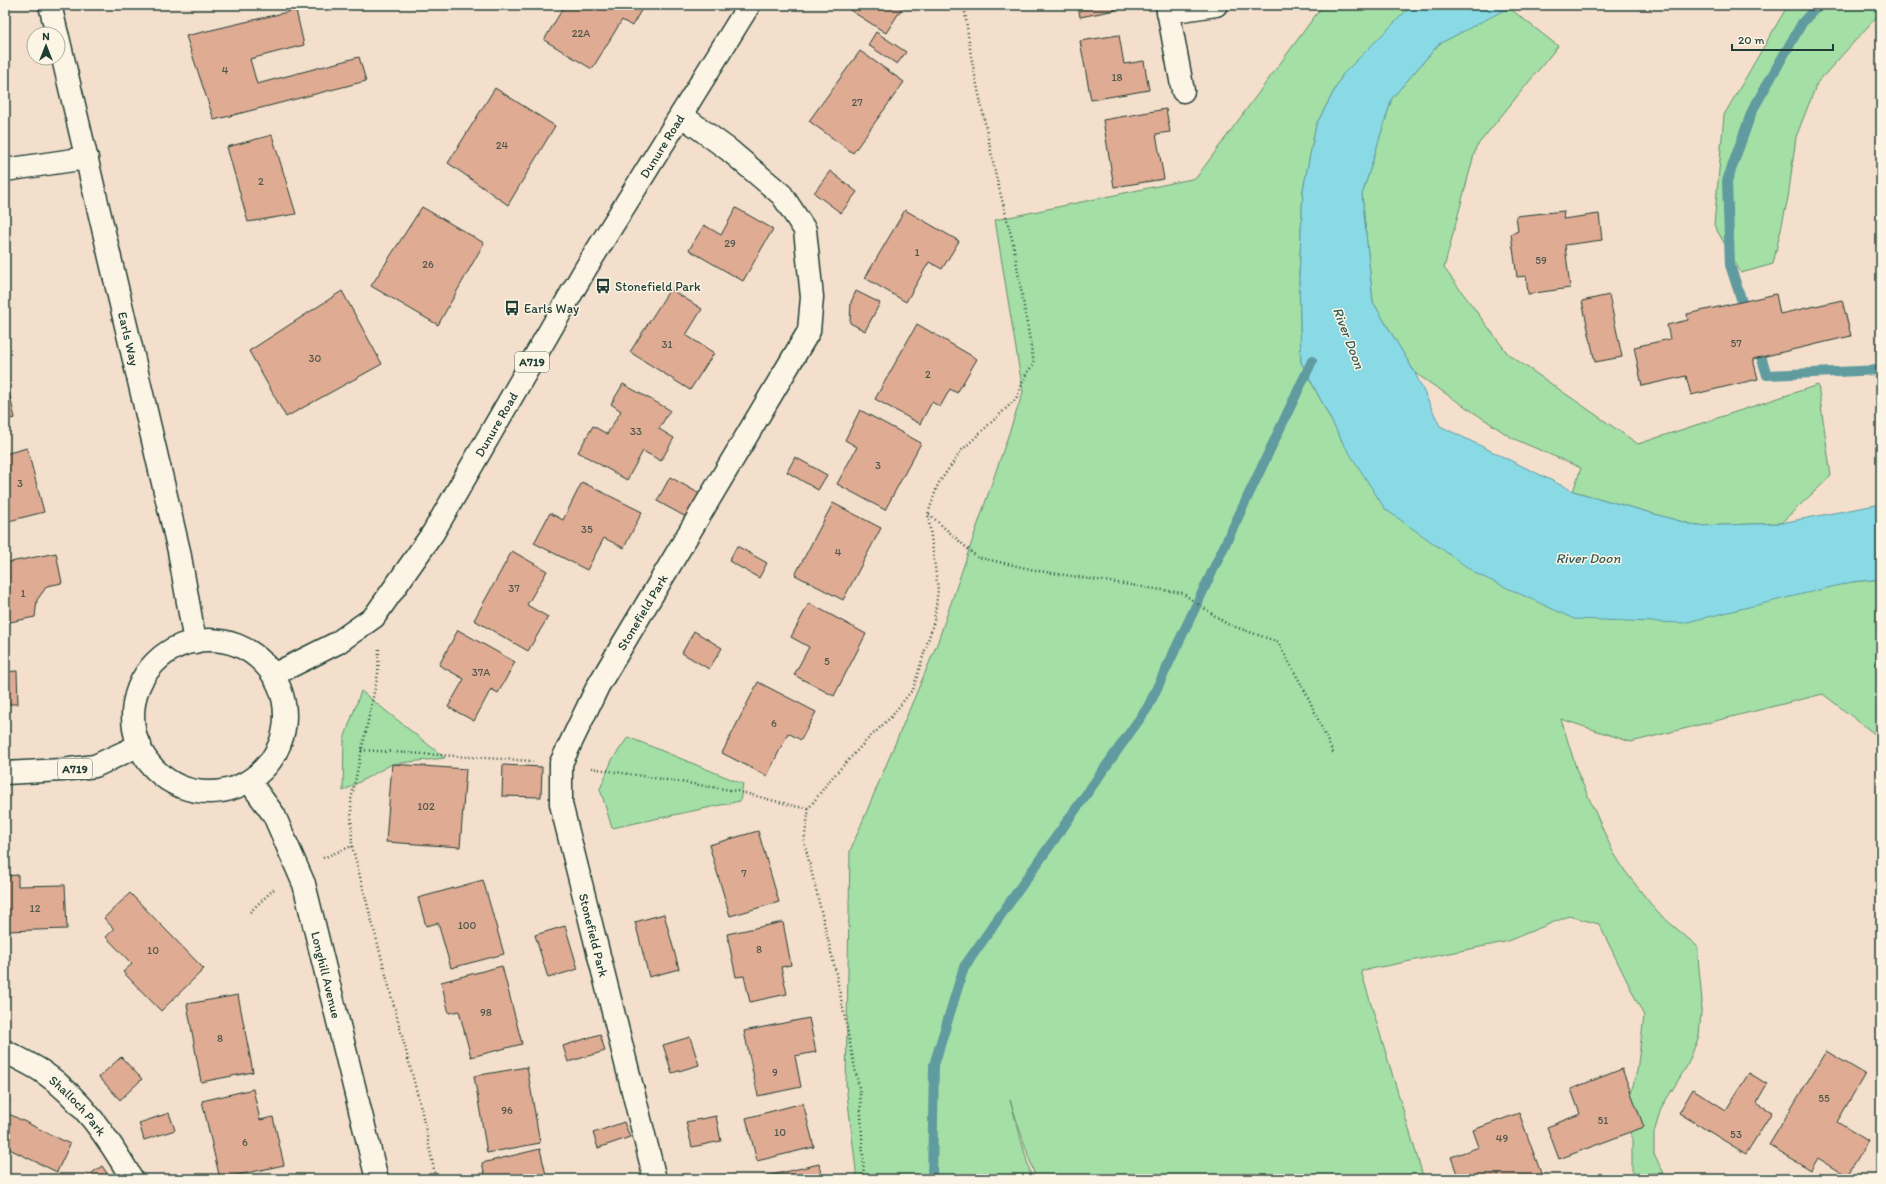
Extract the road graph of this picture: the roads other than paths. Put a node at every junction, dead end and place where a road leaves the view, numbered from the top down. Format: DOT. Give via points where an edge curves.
graph roads {
  1 [pos="50,5"];
  2 [pos="749,5"];
  3 [pos="1216,5"];
  4 [pos="1168,9"];
  5 [pos="55,26"];
  6 [pos="65,66"];
  7 [pos="1183,91"];
  8 [pos="681,115"];
  9 [pos="87,158"];
  10 [pos="5,170"];
  11 [pos="195,642"];
  12 [pos="273,675"];
  13 [pos="140,745"];
  14 [pos="5,773"];
  15 [pos="249,781"];
  16 [pos="5,1051"];
  17 [pos="132,1179"];
  18 [pos="377,1179"];
  19 [pos="656,1179"];
  1 -- 5 [label="street"];
  2 -- 8 [label="street, Dunure Road / A719"];
  3 -- 4 [label="street"];
  4 -- 7 [label="street"];
  6 -- 9 [label="street, Earls Way"];
  8 -- 12 [label="street, Dunure Road / A719" via="586,268 433,533 374,617 336,643"];
  8 -- 19 [label="street, Stonefield Park" via="729,150 782,195 805,230 812,297 810,331 598,686 561,763 561,804"];
  9 -- 10 [label="street"];
  9 -- 11 [label="street, Earls Way" via="179,551"];
  11 -- 12 [label="street" via="221,641 239,646 255,655"];
  11 -- 13 [label="street" via="172,650 147,672 134,703 133,720"];
  12 -- 15 [label="street" via="284,702 286,720 282,738 275,755"];
  13 -- 14 [label="street, A719" via="95,766"];
  13 -- 15 [label="street" via="152,767 168,780 187,788 208,792 229,789"];
  15 -- 18 [label="street, Longhill Avenue" via="274,815 304,884"];
  16 -- 17 [label="street, Shalloch Park" via="42,1071 75,1099 116,1153"];
}
